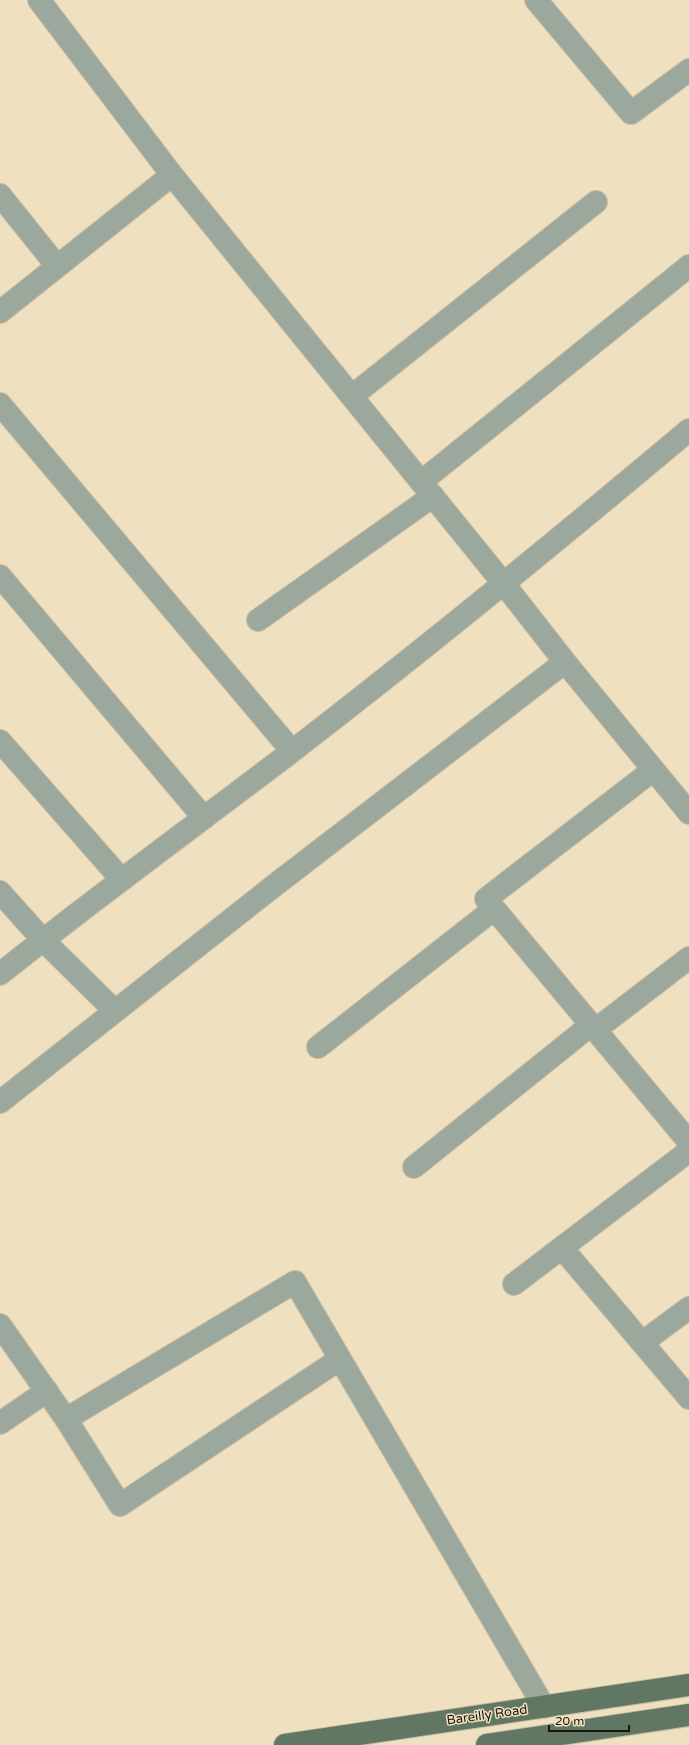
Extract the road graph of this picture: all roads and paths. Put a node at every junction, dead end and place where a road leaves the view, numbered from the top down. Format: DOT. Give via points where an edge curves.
graph roads {
  1 [pos="40,0"];
  2 [pos="536,0"];
  3 [pos="689,70"];
  4 [pos="172,175"];
  5 [pos="0,195"];
  6 [pos="596,202"];
  7 [pos="57,266"];
  8 [pos="689,266"];
  9 [pos="0,312"];
  10 [pos="352,396"];
  11 [pos="0,404"];
  12 [pos="689,430"];
  13 [pos="427,489"];
  14 [pos="0,576"];
  15 [pos="504,584"];
  16 [pos="258,620"];
  17 [pos="565,662"];
  18 [pos="0,741"];
  19 [pos="292,751"];
  20 [pos="653,770"];
  21 [pos="689,813"];
  22 [pos="204,818"];
  23 [pos="122,880"];
  24 [pos="0,892"];
  25 [pos="494,909"];
  26 [pos="43,940"];
  27 [pos="689,958"];
  28 [pos="0,974"];
  29 [pos="115,1011"];
  30 [pos="593,1028"];
  31 [pos="318,1047"];
  32 [pos="0,1102"];
  33 [pos="689,1142"];
  34 [pos="689,1151"];
  35 [pos="414,1167"];
  36 [pos="562,1248"];
  37 [pos="514,1284"];
  38 [pos="689,1308"];
  39 [pos="0,1325"];
  40 [pos="643,1342"];
  41 [pos="340,1359"];
  42 [pos="47,1391"];
  43 [pos="689,1398"];
  44 [pos="66,1419"];
  45 [pos="0,1423"];
  46 [pos="689,1685"];
  47 [pos="544,1707"];
  48 [pos="689,1714"];
  49 [pos="285,1745"];
  50 [pos="487,1745"];
  1 -- 4 [label="street"];
  2 -- 3 [label="street" via="631,113"];
  4 -- 7 [label="street"];
  4 -- 10 [label="street"];
  5 -- 7 [label="street"];
  6 -- 10 [label="street"];
  7 -- 9 [label="street"];
  8 -- 13 [label="street"];
  10 -- 13 [label="street"];
  11 -- 19 [label="street"];
  12 -- 15 [label="street"];
  13 -- 15 [label="street"];
  13 -- 16 [label="street"];
  14 -- 22 [label="street"];
  15 -- 17 [label="street"];
  15 -- 19 [label="street"];
  17 -- 20 [label="street"];
  17 -- 29 [label="street"];
  18 -- 23 [label="street"];
  19 -- 22 [label="street"];
  20 -- 21 [label="street"];
  20 -- 25 [label="street" via="486,899"];
  22 -- 23 [label="street"];
  23 -- 26 [label="street"];
  24 -- 26 [label="street"];
  25 -- 30 [label="street"];
  25 -- 31 [label="street"];
  26 -- 28 [label="street"];
  26 -- 29 [label="street"];
  27 -- 30 [label="street"];
  29 -- 32 [label="street"];
  30 -- 33 [label="street"];
  30 -- 35 [label="street"];
  34 -- 36 [label="street"];
  36 -- 37 [label="street"];
  36 -- 40 [label="street"];
  38 -- 40 [label="street"];
  39 -- 42 [label="street"];
  40 -- 43 [label="street"];
  41 -- 44 [label="street" via="295,1282"];
  41 -- 44 [label="street" via="120,1505"];
  41 -- 47 [label="street"];
  42 -- 44 [label="street"];
  42 -- 45 [label="street"];
  46 -- 47 [label="main road, Bareilly Road"];
  47 -- 49 [label="main road, Bareilly Road"];
  48 -- 50 [label="main road"];
}
